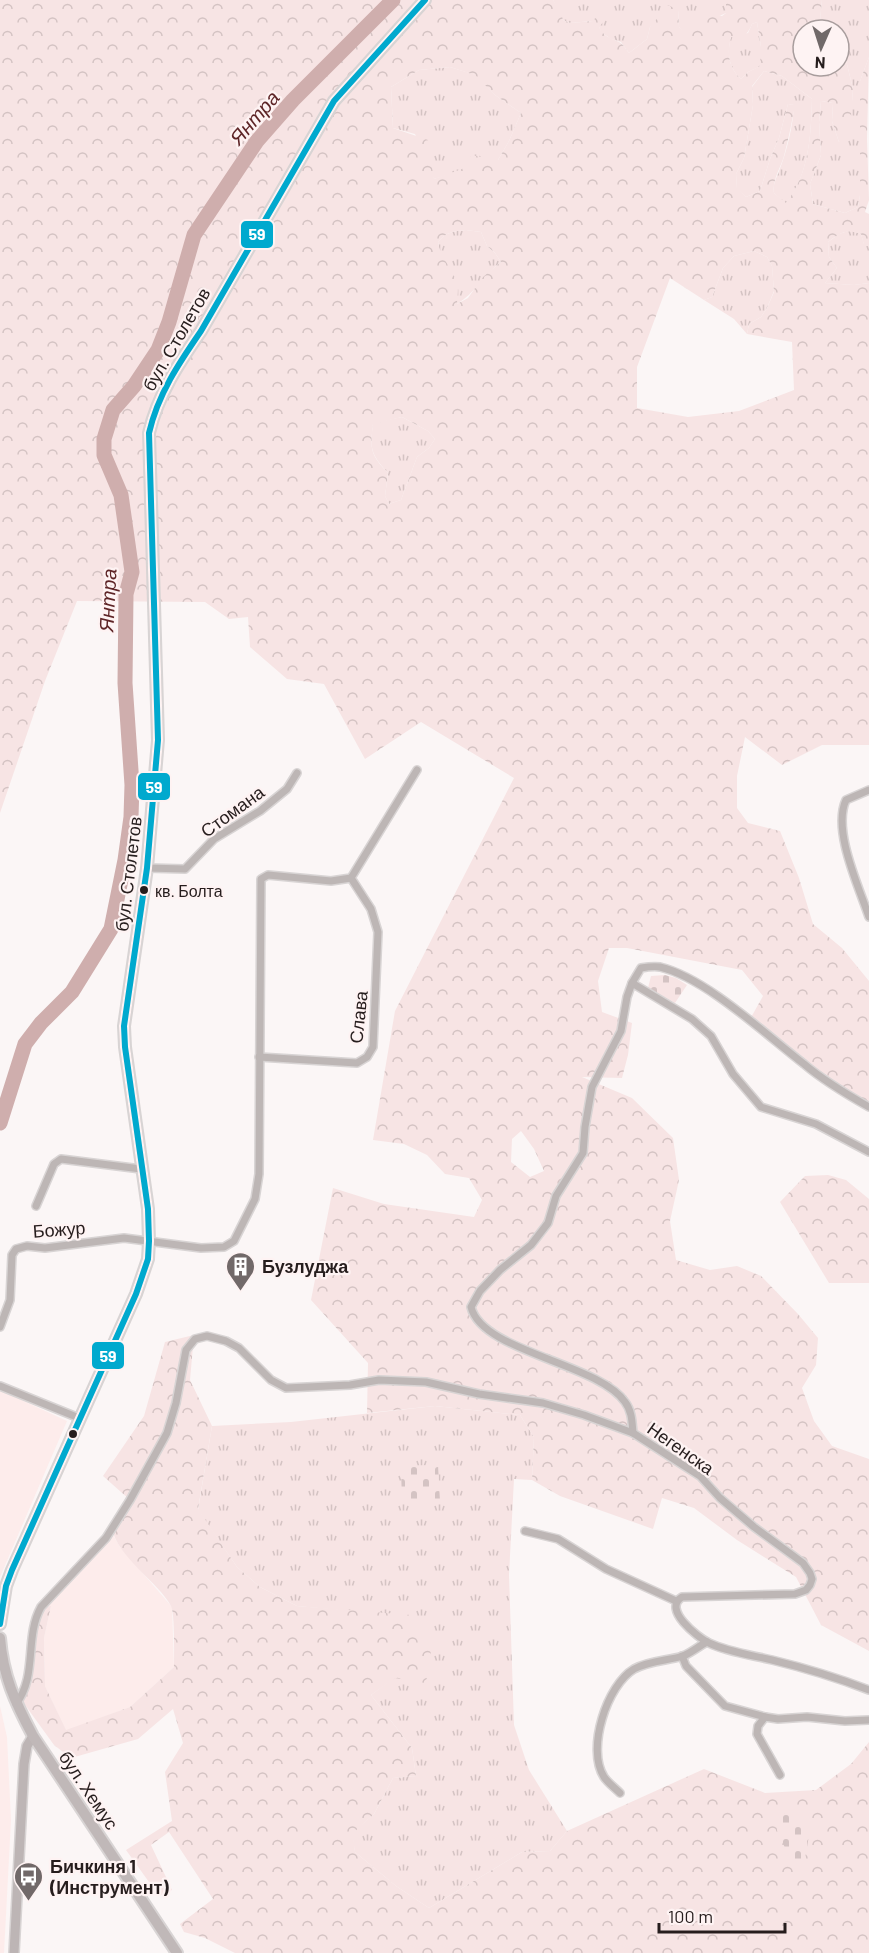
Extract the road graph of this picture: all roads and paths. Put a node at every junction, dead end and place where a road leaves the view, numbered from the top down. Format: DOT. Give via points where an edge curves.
graph roads {
  1 [pos="425,0"];
  2 [pos="417,770"];
  3 [pos="297,773"];
  4 [pos="869,790"];
  5 [pos="147,868"];
  6 [pos="351,878"];
  7 [pos="869,917"];
  8 [pos="632,983"];
  9 [pos="259,1057"];
  10 [pos="869,1107"];
  11 [pos="869,1152"];
  12 [pos="141,1169"];
  13 [pos="36,1206"];
  14 [pos="149,1241"];
  15 [pos="0,1327"];
  16 [pos="0,1386"];
  17 [pos="79,1419"];
  18 [pos="633,1433"];
  19 [pos="525,1531"];
  20 [pos="676,1601"];
  21 [pos="0,1624"];
  22 [pos="0,1638"];
  23 [pos="707,1642"];
  24 [pos="682,1656"];
  25 [pos="869,1690"];
  26 [pos="16,1704"];
  27 [pos="765,1717"];
  28 [pos="869,1720"];
  29 [pos="33,1736"];
  30 [pos="780,1775"];
  31 [pos="620,1793"];
  32 [pos="14,1953"];
  33 [pos="177,1953"];
  1 -- 5 [label="main road, бул. Столетов" via="334,101 154,410 149,433 158,740"];
  2 -- 6 [label="street"];
  3 -- 5 [label="street, Стомана" via="286,789 260,811 214,839 185,869"];
  4 -- 7 [label="street" via="846,800 841,825"];
  5 -- 12 [label="main road, бул. Столетов" via="124,1026"];
  6 -- 9 [label="street" via="331,881 268,875 261,879"];
  6 -- 9 [label="street, Слава" via="371,909 378,932 373,1047 357,1063"];
  8 -- 10 [label="street" via="641,968 657,966 678,973 719,998 805,1066"];
  8 -- 11 [label="street" via="692,1019 711,1036 733,1074 761,1107 816,1124"];
  8 -- 18 [label="street" via="621,1031 592,1087 583,1153 556,1196 548,1223 531,1245 480,1291 471,1308 479,1322 504,1339 592,1377 617,1393 627,1403"];
  9 -- 14 [label="street" via="259,1174 255,1199 234,1241 224,1248 201,1248"];
  12 -- 13 [label="street" via="61,1159 54,1164"];
  12 -- 14 [label="main road, бул. Столетов"];
  14 -- 15 [label="street, Божур" via="124,1238 16,1249 12,1255 10,1299"];
  14 -- 17 [label="main road, бул. Столетов" via="148,1259 136,1294"];
  16 -- 17 [label="street"];
  17 -- 21 [label="main road, бул. Столетов" via="12,1570"];
  18 -- 20 [label="street, Негенска" via="700,1476 754,1527 803,1563 812,1579 806,1590 795,1594 682,1597"];
  18 -- 26 [label="street, Негенска" via="543,1403 426,1382 379,1380 286,1388 271,1380 238,1348 226,1341 200,1337 183,1356 167,1433 142,1479 106,1538 36,1616 27,1685"];
  19 -- 20 [label="street" via="558,1539 606,1569"];
  20 -- 23 [label="street" via="676,1614"];
  22 -- 26 [label="main road" via="3,1666"];
  23 -- 24 [label="street"];
  23 -- 25 [label="street"];
  24 -- 27 [label="street" via="686,1666 725,1706"];
  24 -- 31 [label="street" via="632,1670 607,1705 598,1734 599,1764 603,1776"];
  26 -- 29 [label="main road, бул. Хемус"];
  27 -- 28 [label="street"];
  27 -- 30 [label="street" via="757,1734"];
  29 -- 32 [label="main road" via="24,1764"];
  29 -- 33 [label="main road, бул. Хемус"];
}
